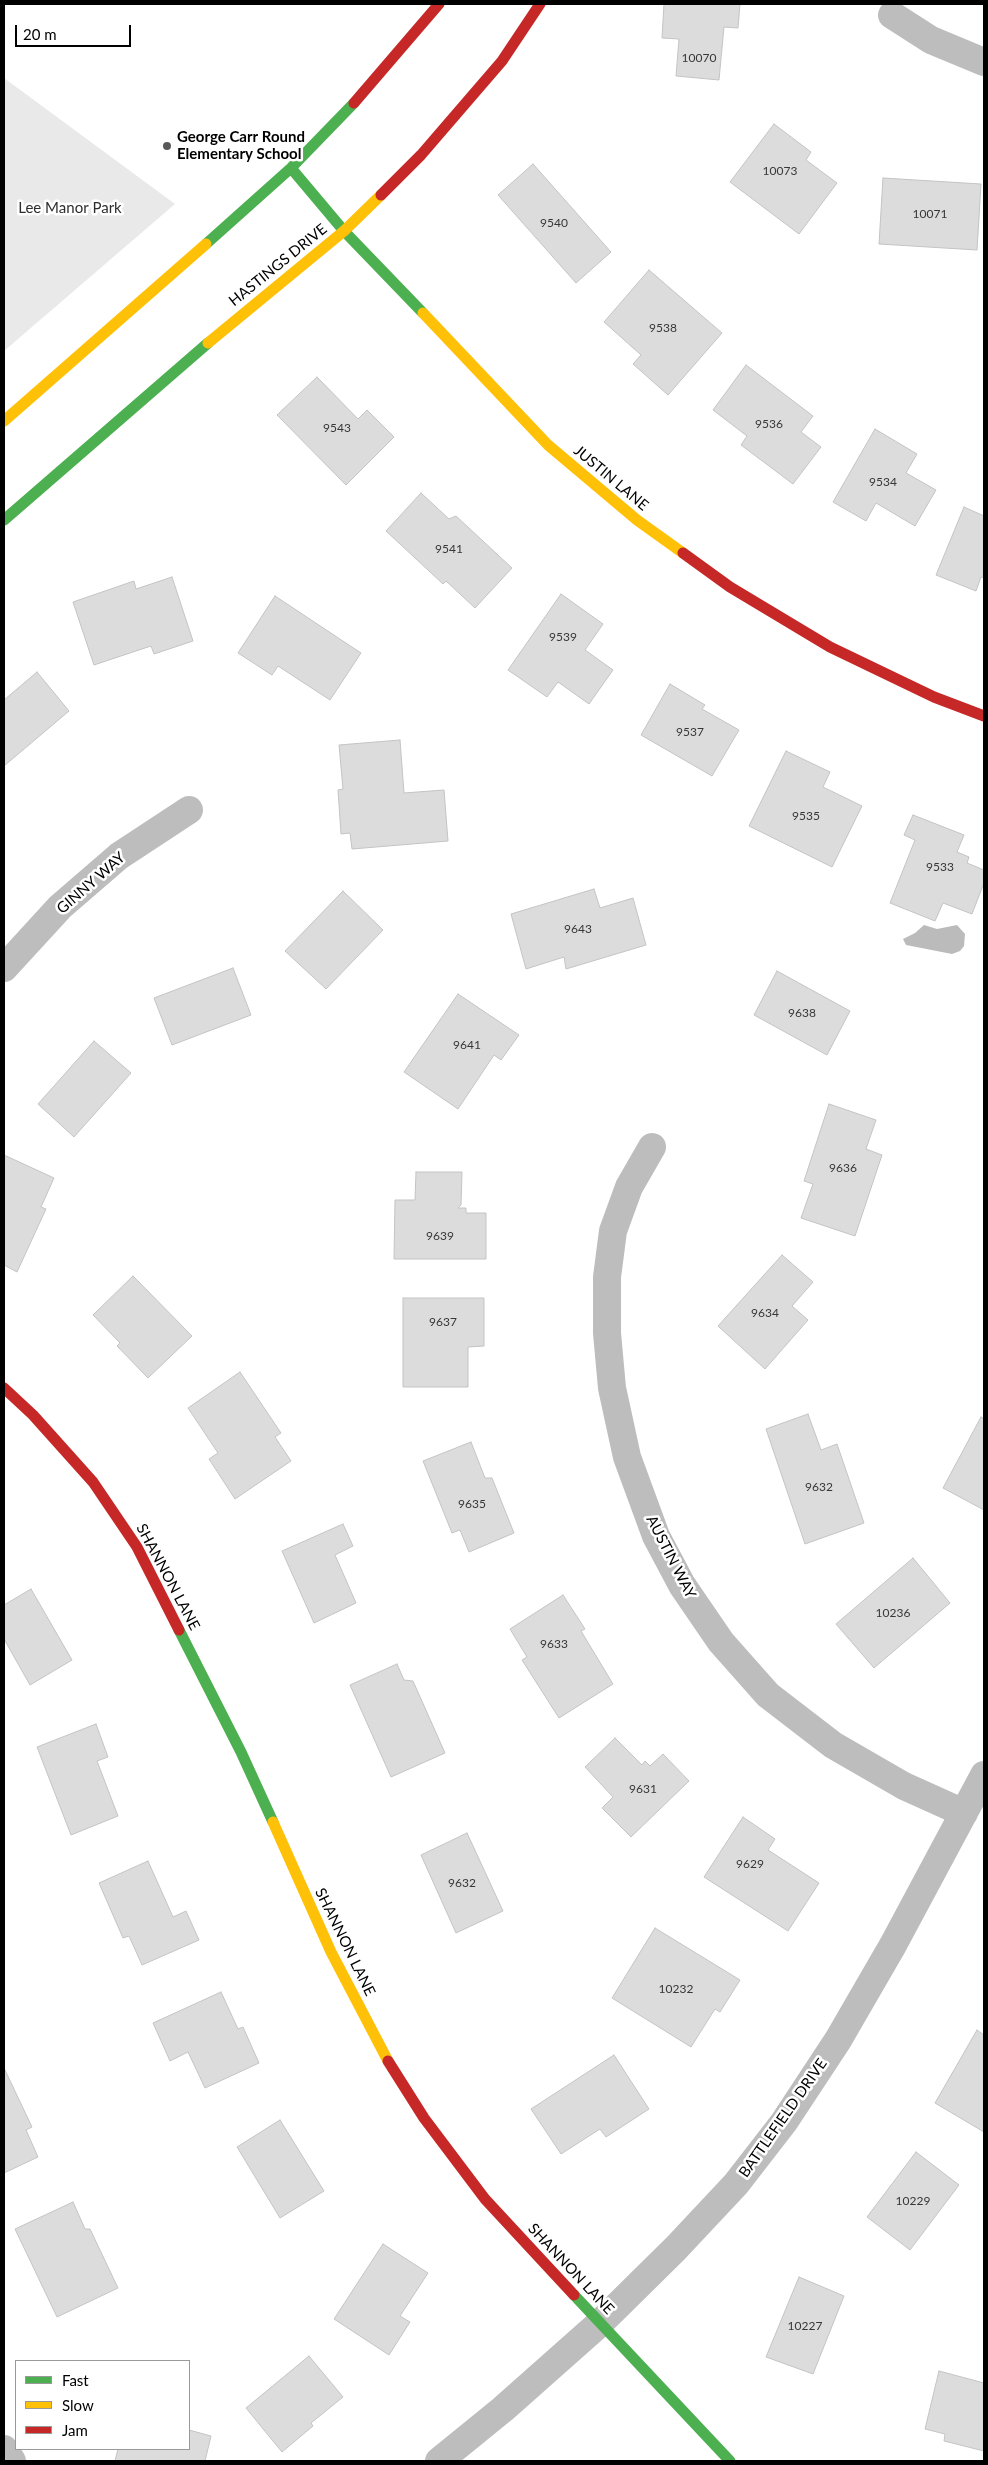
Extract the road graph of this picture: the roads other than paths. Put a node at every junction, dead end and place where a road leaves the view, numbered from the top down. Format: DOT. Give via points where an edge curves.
graph roads {
  1 [pos="439,4"];
  2 [pos="540,4"];
  3 [pos="892,15"];
  4 [pos="984,62"];
  5 [pos="291,168"];
  6 [pos="344,231"];
  7 [pos="4,421"];
  8 [pos="4,520"];
  9 [pos="984,716"];
  10 [pos="189,810"];
  11 [pos="4,968"];
  12 [pos="652,1147"];
  13 [pos="4,1388"];
  14 [pos="984,1775"];
  15 [pos="964,1813"];
  16 [pos="600,2323"];
  17 [pos="4,2449"];
  18 [pos="12,2461"];
  19 [pos="439,2461"];
  20 [pos="730,2461"];
  1 -- 5 [label="street" via="352,106"];
  2 -- 6 [label="street, HASTINGS DRIVE" via="502,61 421,155"];
  3 -- 4 [label="street" via="931,40"];
  5 -- 6 [label="street, JUSTIN LANE"];
  5 -- 7 [label="street"];
  6 -- 8 [label="street, HASTINGS DRIVE" via="254,303"];
  6 -- 9 [label="street, JUSTIN LANE" via="548,445 637,520 730,587 830,648 934,697"];
  10 -- 11 [label="street, GINNY WAY" via="119,856 60,907"];
  12 -- 15 [label="street, AUSTIN WAY" via="629,1187 613,1231 607,1277 607,1333 612,1388 627,1457 656,1536 682,1585 721,1642 768,1695 833,1744 904,1786"];
  13 -- 16 [label="street, SHANNON LANE" via="93,1482 137,1547 241,1752 331,1952 381,2050 424,2118 485,2199"];
  14 -- 15 [label="street, BATTLEFIELD DRIVE"];
  15 -- 16 [label="street, BATTLEFIELD DRIVE" via="838,2040 784,2122 736,2184"];
  16 -- 19 [label="street, BATTLEFIELD DRIVE" via="504,2409"];
  16 -- 20 [label="street, SHANNON LANE"];
  17 -- 18 [label="street"];
}
